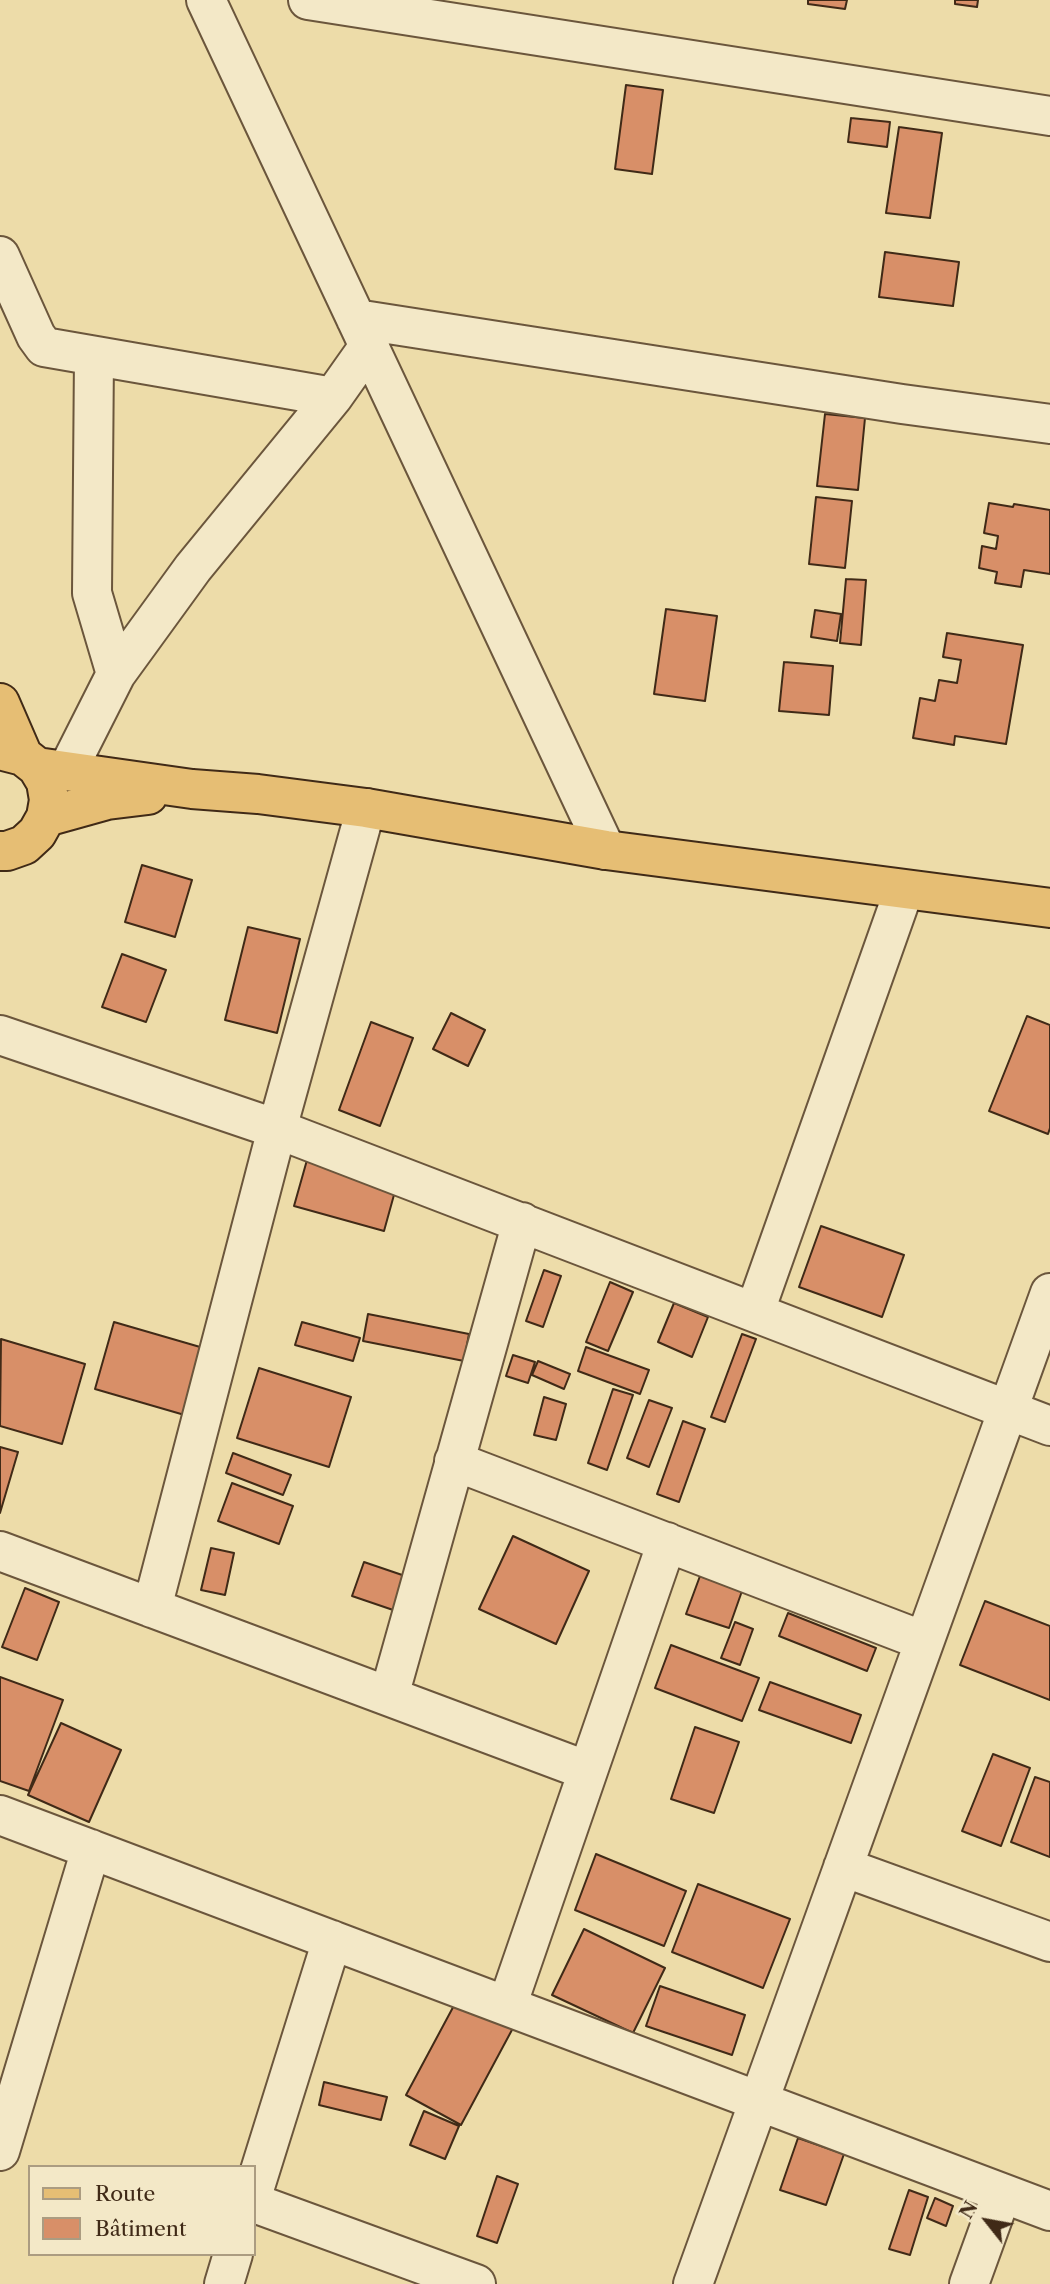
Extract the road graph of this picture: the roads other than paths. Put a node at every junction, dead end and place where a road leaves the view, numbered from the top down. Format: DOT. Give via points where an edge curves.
graph roads {
  1 [pos="206,0"];
  2 [pos="308,0"];
  3 [pos="1050,117"];
  4 [pos="0,256"];
  5 [pos="363,332"];
  6 [pos="94,356"];
  7 [pos="332,397"];
  8 [pos="1050,424"];
  9 [pos="116,674"];
  10 [pos="0,703"];
  11 [pos="32,761"];
  12 [pos="192,789"];
  13 [pos="366,808"];
  14 [pos="46,817"];
  15 [pos="606,850"];
  16 [pos="2,855"];
  17 [pos="904,890"];
  18 [pos="1050,908"];
  19 [pos="0,1035"];
  20 [pos="277,1129"];
  21 [pos="522,1222"];
  22 [pos="1050,1293"];
  23 [pos="755,1311"];
  24 [pos="1008,1409"];
  25 [pos="1050,1426"];
  26 [pos="454,1461"];
  27 [pos="667,1542"];
  28 [pos="0,1551"];
  29 [pos="152,1608"];
  30 [pos="924,1641"];
  31 [pos="389,1696"];
  32 [pos="588,1771"];
  33 [pos="0,1815"];
  34 [pos="91,1849"];
  35 [pos="843,1867"];
  36 [pos="332,1940"];
  37 [pos="1050,1942"];
  38 [pos="507,2006"];
  39 [pos="760,2101"];
  40 [pos="0,2151"];
  41 [pos="256,2184"];
  42 [pos="1002,2193"];
  43 [pos="256,2204"];
  44 [pos="1050,2211"];
  45 [pos="232,2256"];
  46 [pos="224,2284"];
  47 [pos="477,2284"];
  48 [pos="693,2284"];
  49 [pos="969,2284"];
  1 -- 5 [label="street"];
  2 -- 3 [label="street"];
  4 -- 6 [label="street" via="44,347"];
  5 -- 7 [label="street"];
  5 -- 8 [label="street"];
  5 -- 15 [label="street"];
  6 -- 7 [label="street"];
  6 -- 9 [label="street" via="92,593"];
  7 -- 9 [label="street" via="193,568"];
  9 -- 11 [label="street"];
  10 -- 11 [label="main road"];
  11 -- 12 [label="main road"];
  11 -- 14 [label="main road" via="46,782"];
  12 -- 13 [label="main road"];
  12 -- 14 [label="main road" via="107,800"];
  13 -- 15 [label="main road"];
  13 -- 20 [label="street"];
  14 -- 16 [label="main road" via="24,845"];
  15 -- 17 [label="main road"];
  17 -- 18 [label="main road"];
  17 -- 23 [label="street"];
  19 -- 20 [label="street"];
  20 -- 21 [label="street"];
  20 -- 29 [label="street"];
  21 -- 23 [label="street"];
  21 -- 26 [label="street"];
  22 -- 24 [label="street"];
  23 -- 24 [label="street"];
  24 -- 25 [label="street"];
  24 -- 30 [label="street"];
  26 -- 27 [label="street"];
  26 -- 31 [label="street"];
  27 -- 30 [label="street"];
  27 -- 32 [label="street"];
  28 -- 29 [label="street"];
  29 -- 31 [label="street"];
  30 -- 35 [label="street"];
  31 -- 32 [label="street"];
  32 -- 38 [label="street"];
  33 -- 34 [label="street"];
  34 -- 36 [label="street"];
  34 -- 40 [label="street"];
  35 -- 37 [label="street"];
  35 -- 39 [label="street"];
  36 -- 38 [label="street"];
  36 -- 41 [label="street"];
  38 -- 39 [label="street"];
  39 -- 42 [label="street"];
  39 -- 48 [label="street"];
  42 -- 44 [label="street"];
  42 -- 49 [label="street"];
  43 -- 47 [label="street"];
  45 -- 46 [label="street"];
}
